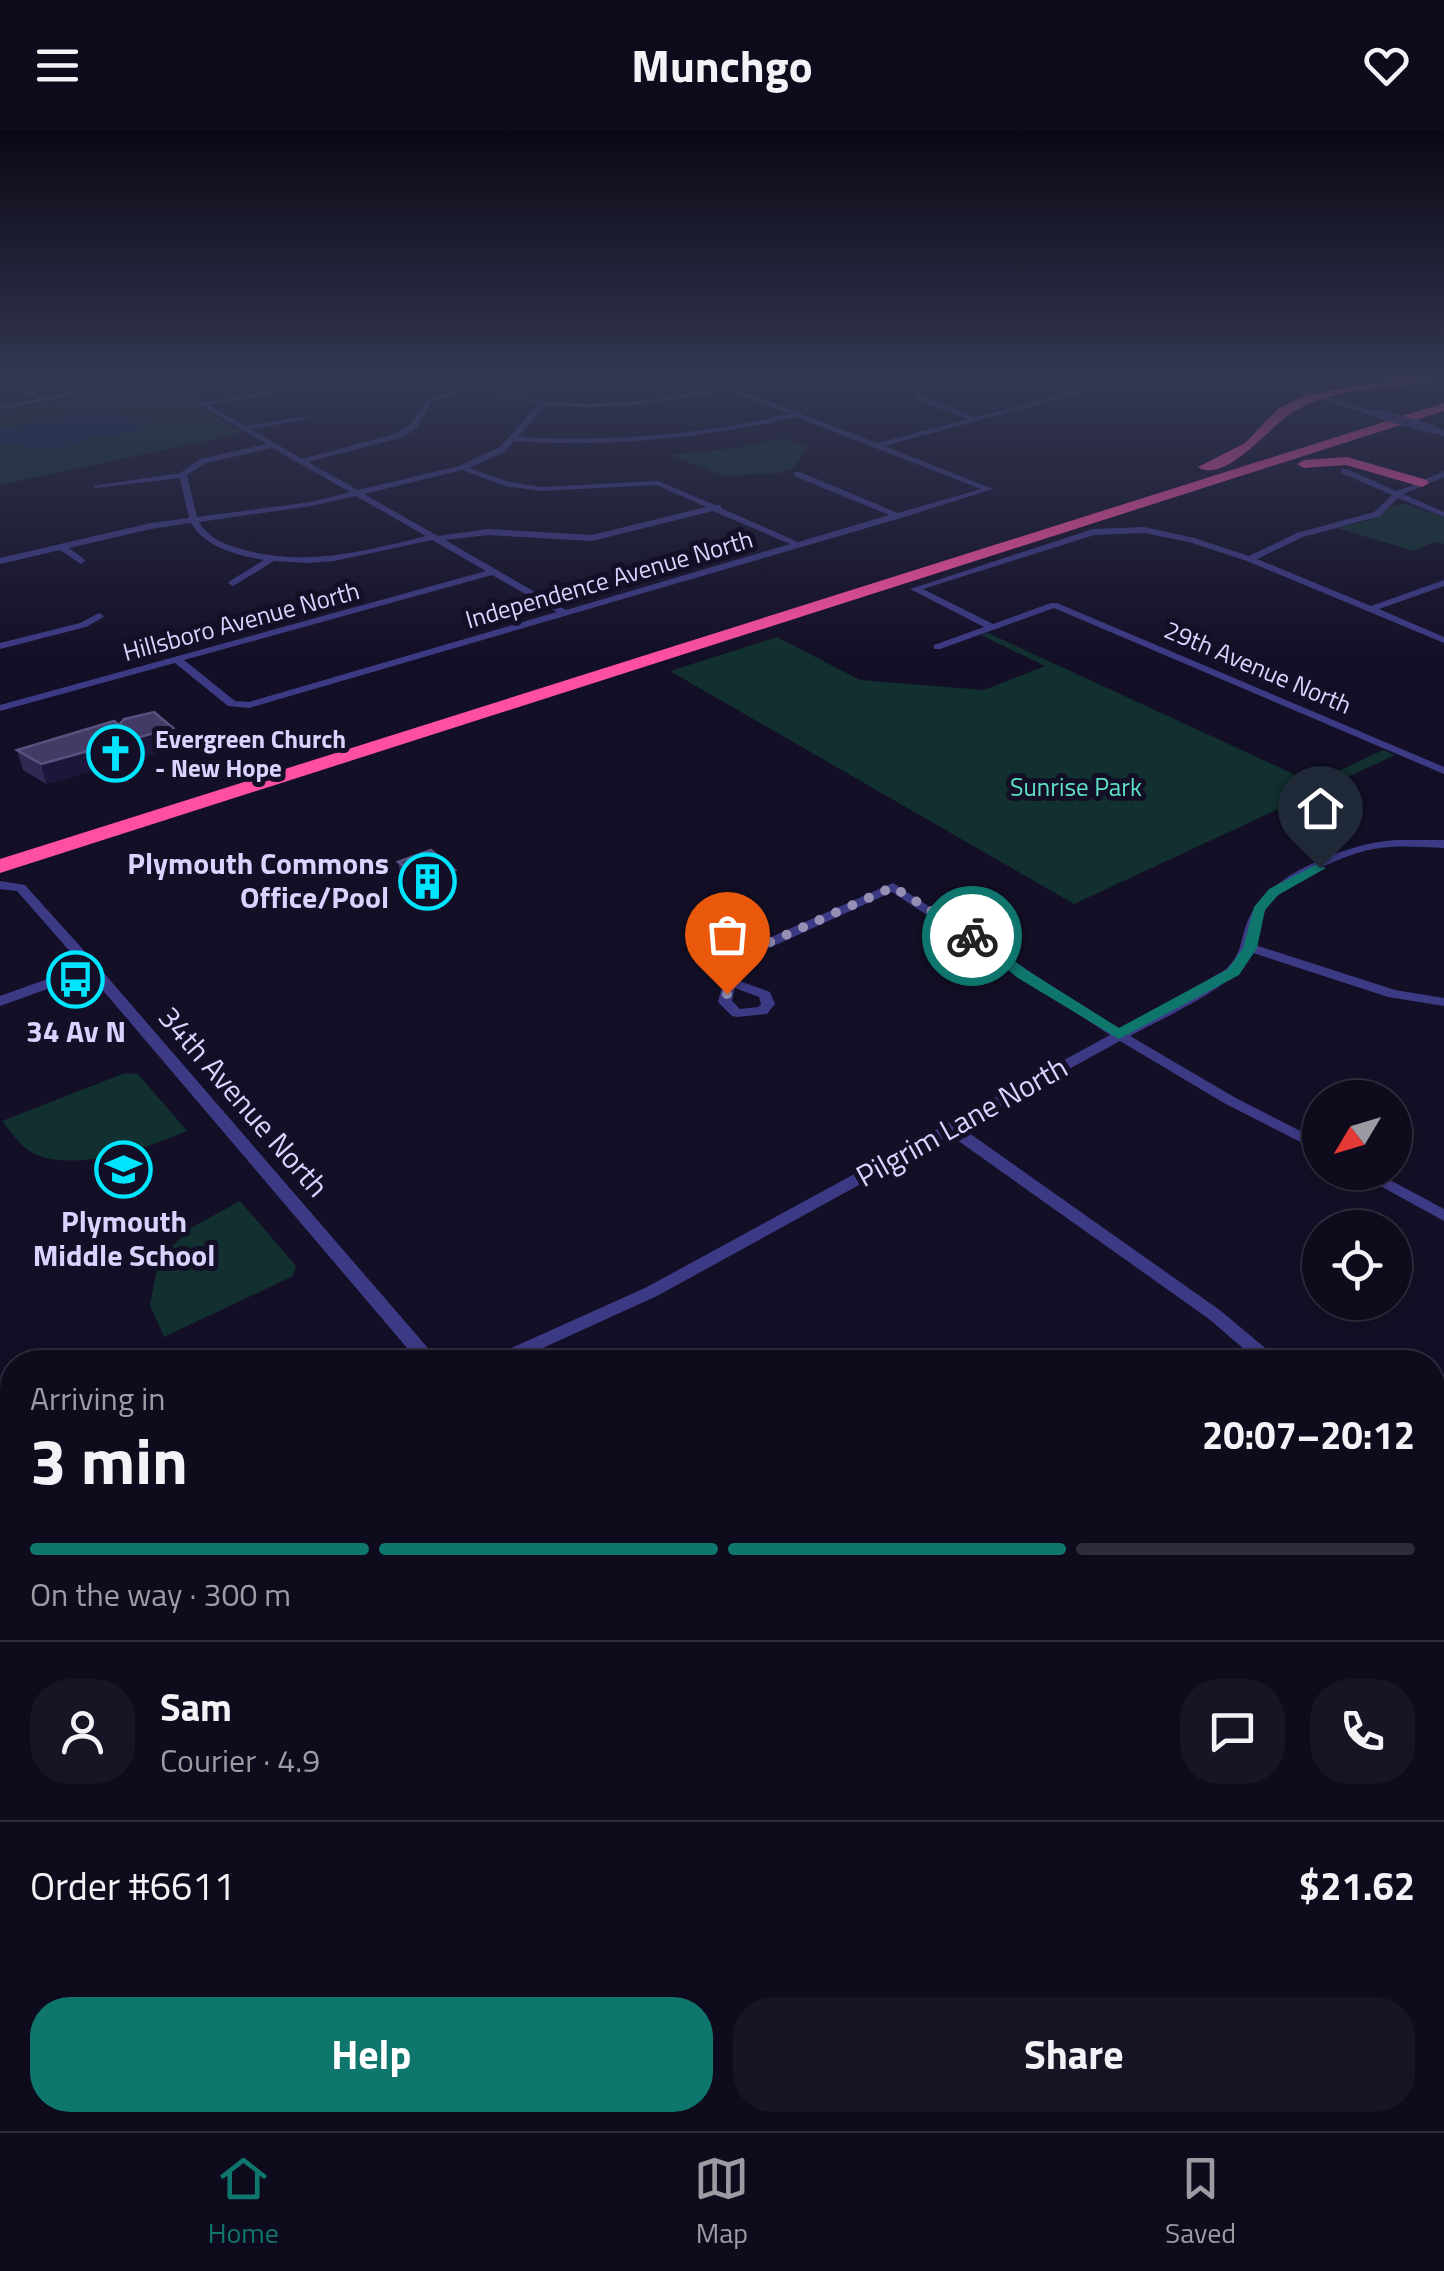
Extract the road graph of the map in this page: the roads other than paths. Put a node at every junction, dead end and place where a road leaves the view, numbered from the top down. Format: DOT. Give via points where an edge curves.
graph roads {
  1 [pos="189,471"];
  2 [pos="320,471"];
  3 [pos="448,471"];
  4 [pos="472,471"];
  5 [pos="944,471"];
  6 [pos="1191,471"];
  7 [pos="1214,471"];
  8 [pos="1243,471"];
  9 [pos="1284,471"];
  10 [pos="1403,471"];
  11 [pos="1409,471"];
  12 [pos="1344,472"];
  13 [pos="797,474"];
  14 [pos="183,476"];
  15 [pos="1435,477"];
  16 [pos="96,486"];
  17 [pos="358,494"];
  18 [pos="1396,497"];
  19 [pos="1113,501"];
  20 [pos="718,508"];
  21 [pos="1444,515"];
  22 [pos="898,516"];
  23 [pos="194,520"];
  24 [pos="1047,534"];
  25 [pos="434,538"];
  26 [pos="798,545"];
  27 [pos="62,547"];
  28 [pos="272,559"];
  29 [pos="1250,559"];
  30 [pos="0,561"];
  31 [pos="82,561"];
  32 [pos="493,572"];
  33 [pos="233,583"];
  34 [pos="1444,583"];
  35 [pos="1371,609"];
  36 [pos="563,612"];
  37 [pos="100,616"];
  38 [pos="992,627"];
  39 [pos="1444,640"];
  40 [pos="0,646"];
  41 [pos="937,646"];
  42 [pos="177,660"];
  43 [pos="0,708"];
  44 [pos="1444,771"];
  45 [pos="1444,844"];
  46 [pos="0,848"];
  47 [pos="3,878"];
  48 [pos="1250,948"];
  49 [pos="92,968"];
  50 [pos="733,983"];
  51 [pos="0,1001"];
  52 [pos="1444,1002"];
  53 [pos="1119,1035"];
  54 [pos="951,1128"];
  55 [pos="1302,1138"];
  56 [pos="1396,1190"];
  57 [pos="1444,1216"];
  58 [pos="420,1350"];
  59 [pos="524,1350"];
  60 [pos="1256,1350"];
  1 -- 14 [label="street"];
  2 -- 17 [label="street"];
  3 -- 17 [label="street"];
  4 -- 20 [label="street" via="541,489 658,483"];
  5 -- 22 [label="street, Independence Avenue North" via="989,489"];
  6 -- 19 [label="highway"];
  7 -- 19 [label="highway"];
  8 -- 24 [label="highway"];
  9 -- 24 [label="highway"];
  10 -- 15 [label="highway"];
  11 -- 15 [label="highway"];
  12 -- 18 [label="street"];
  13 -- 22 [label="street"];
  14 -- 16 [label="street"];
  14 -- 23 [label="street"];
  15 -- 18 [label="street"];
  17 -- 23 [label="street"];
  17 -- 25 [label="street"];
  18 -- 21 [label="street"];
  18 -- 29 [label="street" via="1377,514 1300,535"];
  19 -- 46 [label="highway"];
  20 -- 25 [label="street" via="592,538 488,532"];
  20 -- 26 [label="street"];
  22 -- 26 [label="street, Independence Avenue North"];
  23 -- 27 [label="street"];
  23 -- 28 [label="street" via="213,541"];
  24 -- 47 [label="highway"];
  25 -- 28 [label="street" via="332,560"];
  25 -- 32 [label="street"];
  26 -- 36 [label="street, Independence Avenue North"];
  27 -- 30 [label="street"];
  27 -- 31 [label="street"];
  28 -- 33 [label="street"];
  29 -- 35 [label="street"];
  29 -- 38 [label="street" via="1144,530 1115,529 918,586 915,592"];
  32 -- 36 [label="street"];
  32 -- 42 [label="street, Hillsboro Avenue North"];
  34 -- 35 [label="street"];
  35 -- 39 [label="street"];
  36 -- 42 [label="street, Independence Avenue North" via="240,706"];
  37 -- 40 [label="street"];
  38 -- 41 [label="street"];
  38 -- 44 [label="street, 29th Avenue North" via="1054,605"];
  42 -- 43 [label="street, Hillsboro Avenue North"];
  45 -- 48 [label="street, Pilgrim Lane North" via="1366,847 1292,882 1259,910"];
  47 -- 49 [label="street, 34th Avenue North" via="21,888"];
  48 -- 52 [label="street" via="1393,994"];
  48 -- 53 [label="street, Pilgrim Lane North" via="1234,972"];
  49 -- 51 [label="street"];
  49 -- 58 [label="street, 34th Avenue North"];
  50 -- 53 [label="street" via="748,952 893,887"];
  53 -- 54 [label="street, Pilgrim Lane North"];
  53 -- 55 [label="street"];
  54 -- 59 [label="street, Pilgrim Lane North" via="651,1292"];
  54 -- 60 [label="street"];
  56 -- 57 [label="street"];
}
